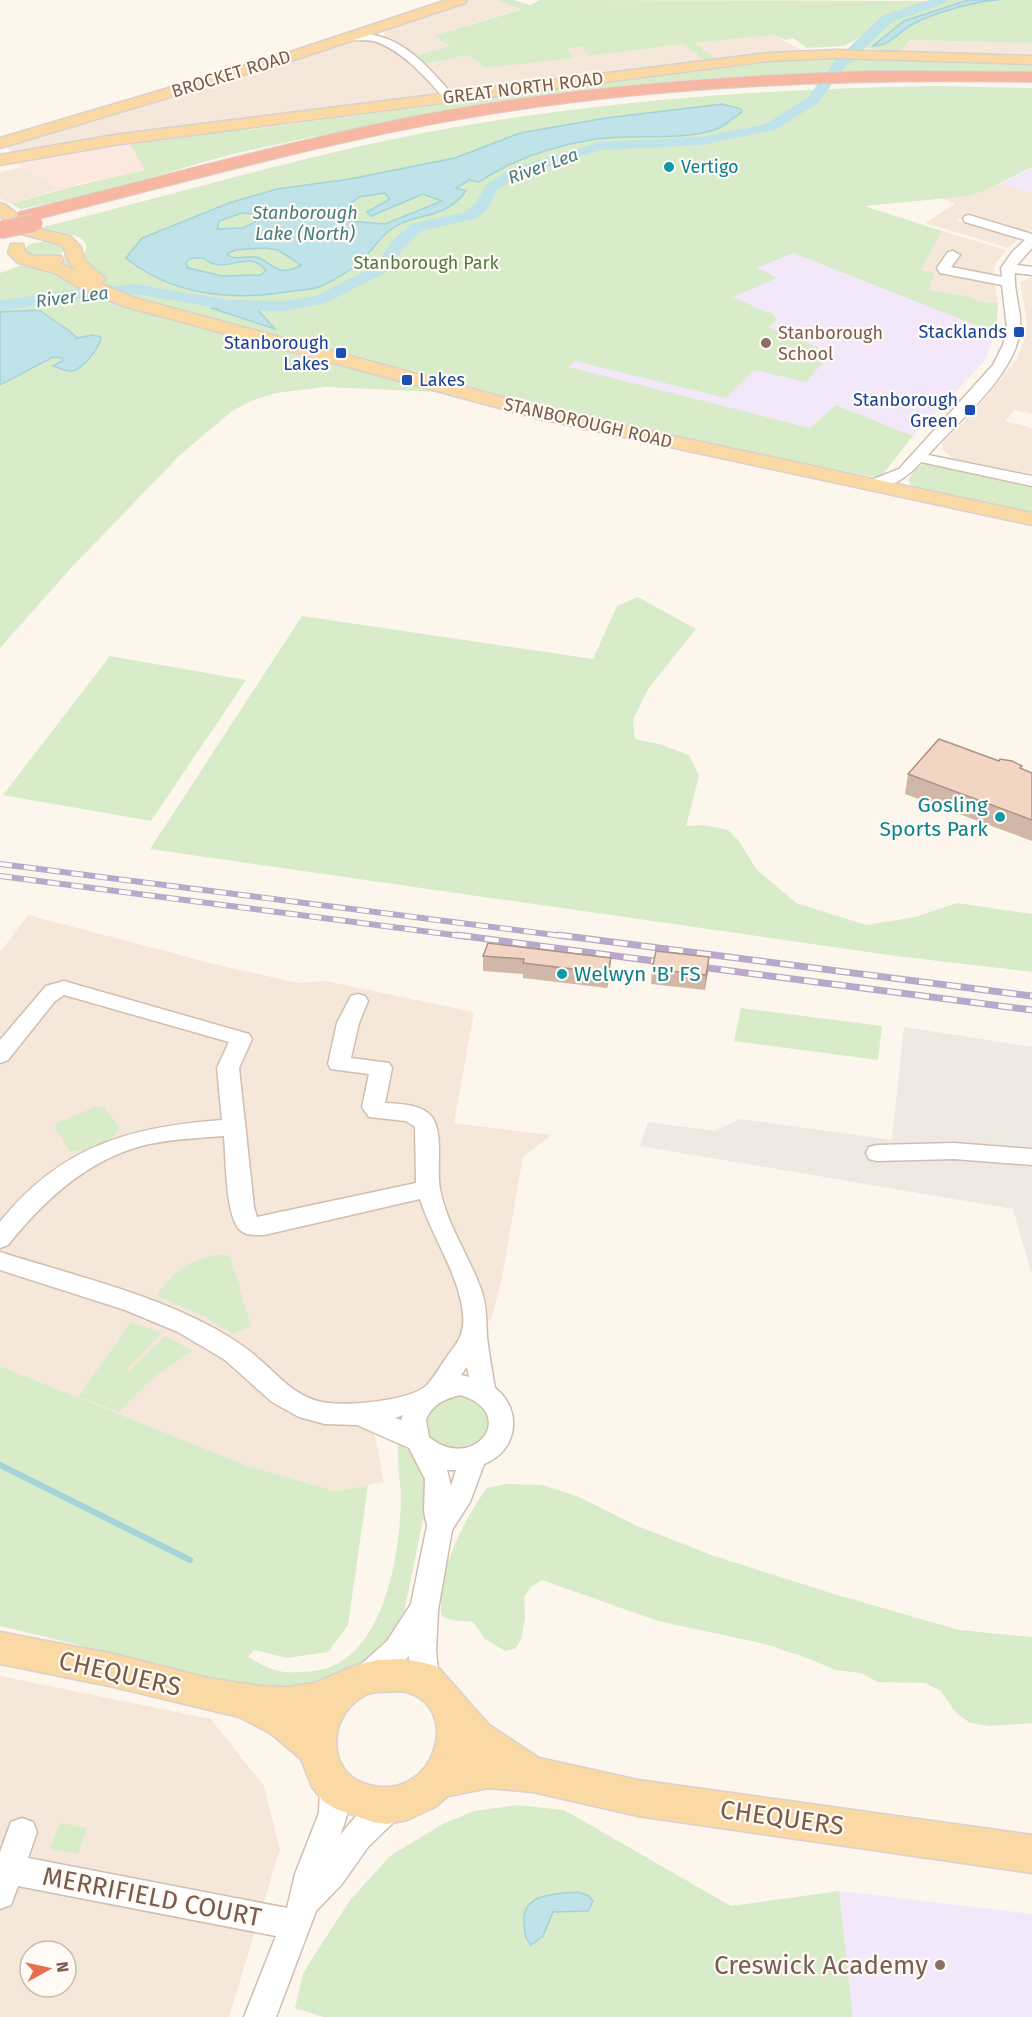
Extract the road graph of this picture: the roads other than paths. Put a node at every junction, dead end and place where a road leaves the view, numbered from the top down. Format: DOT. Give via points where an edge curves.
graph roads {
  1 [pos="460,0"];
  2 [pos="378,34"];
  3 [pos="1032,60"];
  4 [pos="1032,77"];
  5 [pos="849,80"];
  6 [pos="1032,84"];
  7 [pos="449,97"];
  8 [pos="0,143"];
  9 [pos="0,157"];
  10 [pos="0,208"];
  11 [pos="30,219"];
  12 [pos="969,219"];
  13 [pos="0,220"];
  14 [pos="0,230"];
  15 [pos="51,238"];
  16 [pos="1032,239"];
  17 [pos="72,251"];
  18 [pos="25,254"];
  19 [pos="953,255"];
  20 [pos="2,260"];
  21 [pos="1032,271"];
  22 [pos="1008,274"];
  23 [pos="90,281"];
  24 [pos="917,457"];
  25 [pos="904,472"];
  26 [pos="1032,481"];
  27 [pos="871,485"];
  28 [pos="897,491"];
  29 [pos="1032,519"];
  30 [pos="358,1001"];
  31 [pos="0,1054"];
  32 [pos="234,1126"];
  33 [pos="877,1153"];
  34 [pos="1032,1157"];
  35 [pos="428,1189"];
  36 [pos="0,1239"];
  37 [pos="0,1261"];
  38 [pos="475,1337"];
  39 [pos="483,1391"];
  40 [pos="430,1394"];
  41 [pos="361,1415"];
  42 [pos="421,1445"];
  43 [pos="473,1458"];
  44 [pos="441,1526"];
  45 [pos="424,1610"];
  46 [pos="0,1648"];
  47 [pos="425,1679"];
  48 [pos="354,1684"];
  49 [pos="240,1700"];
  50 [pos="450,1710"];
  51 [pos="317,1749"];
  52 [pos="533,1774"];
  53 [pos="439,1780"];
  54 [pos="334,1788"];
  55 [pos="391,1805"];
  56 [pos="22,1832"];
  57 [pos="1032,1854"];
  58 [pos="4,1882"];
  59 [pos="300,1914"];
  60 [pos="260,2017"];
  1 -- 2 [label="main road, BROCKET ROAD"];
  2 -- 7 [label="street" via="422,68"];
  2 -- 8 [label="main road, BROCKET ROAD" via="351,37"];
  3 -- 7 [label="main road, GREAT NORTH ROAD" via="837,54 768,57"];
  4 -- 5 [label="highway"];
  5 -- 6 [label="highway"];
  5 -- 11 [label="highway" via="621,99 447,124"];
  7 -- 9 [label="main road, GREAT NORTH ROAD"];
  10 -- 15 [label="main road" via="28,231"];
  11 -- 13 [label="highway"];
  11 -- 14 [label="highway, bridge"];
  12 -- 16 [label="street"];
  13 -- 18 [label="main road" via="20,235"];
  15 -- 17 [label="main road" via="69,242"];
  15 -- 18 [label="main road" via="36,239"];
  16 -- 22 [label="street" via="1017,252"];
  17 -- 18 [label="main road" via="57,260"];
  17 -- 23 [label="main road"];
  18 -- 20 [label="main road"];
  18 -- 23 [label="main road"];
  19 -- 22 [label="street" via="944,268 948,272"];
  21 -- 22 [label="street"];
  22 -- 24 [label="street" via="1015,316 1008,350 987,383"];
  23 -- 27 [label="main road, STANBOROUGH ROAD" via="148,308 540,413"];
  24 -- 25 [label="street"];
  24 -- 26 [label="street"];
  25 -- 27 [label="street"];
  25 -- 28 [label="street"];
  27 -- 28 [label="main road, STANBOROUGH ROAD"];
  28 -- 29 [label="main road, STANBOROUGH ROAD"];
  30 -- 35 [label="street" via="348,1023 339,1064 381,1068 373,1107 376,1111 422,1119 426,1125"];
  31 -- 32 [label="street" via="48,996 64,988 236,1036 241,1040 228,1068"];
  32 -- 35 [label="street" via="244,1219 251,1226"];
  32 -- 36 [label="street" via="133,1140 85,1162 44,1188"];
  33 -- 34 [label="street" via="936,1150"];
  35 -- 38 [label="street" via="470,1293"];
  37 -- 41 [label="street" via="178,1321 225,1346 292,1402 340,1416"];
  38 -- 39 [label="street"];
  38 -- 40 [label="street"];
  39 -- 40 [label="street" via="460,1385"];
  39 -- 43 [label="street" via="501,1409 504,1420 496,1443"];
  40 -- 41 [label="street"];
  40 -- 42 [label="street" via="413,1419 413,1431"];
  41 -- 42 [label="street"];
  42 -- 43 [label="street" via="446,1459"];
  42 -- 44 [label="street" via="438,1479 437,1511"];
  43 -- 44 [label="street" via="465,1484"];
  44 -- 45 [label="street"];
  45 -- 47 [label="street"];
  45 -- 48 [label="street" via="397,1650"];
  46 -- 49 [label="main road, CHEQUERS"];
  47 -- 48 [label="main road" via="402,1675"];
  47 -- 50 [label="main road"];
  48 -- 49 [label="main road, CHEQUERS" via="319,1701"];
  48 -- 51 [label="main road" via="333,1698 321,1719"];
  49 -- 51 [label="main road, CHEQUERS" via="283,1721"];
  50 -- 52 [label="main road, CHEQUERS" via="481,1744"];
  50 -- 53 [label="main road" via="456,1742 452,1760"];
  51 -- 54 [label="main road" via="323,1772"];
  52 -- 53 [label="main road, CHEQUERS" via="489,1770"];
  52 -- 57 [label="main road, CHEQUERS" via="638,1798"];
  53 -- 55 [label="main road" via="420,1796"];
  54 -- 55 [label="main road" via="370,1804"];
  54 -- 59 [label="street" via="334,1813 310,1874"];
  55 -- 59 [label="street" via="357,1837"];
  56 -- 58 [label="street, MERRIFIELD COURT"];
  58 -- 59 [label="street, MERRIFIELD COURT"];
  59 -- 60 [label="street"];
}
